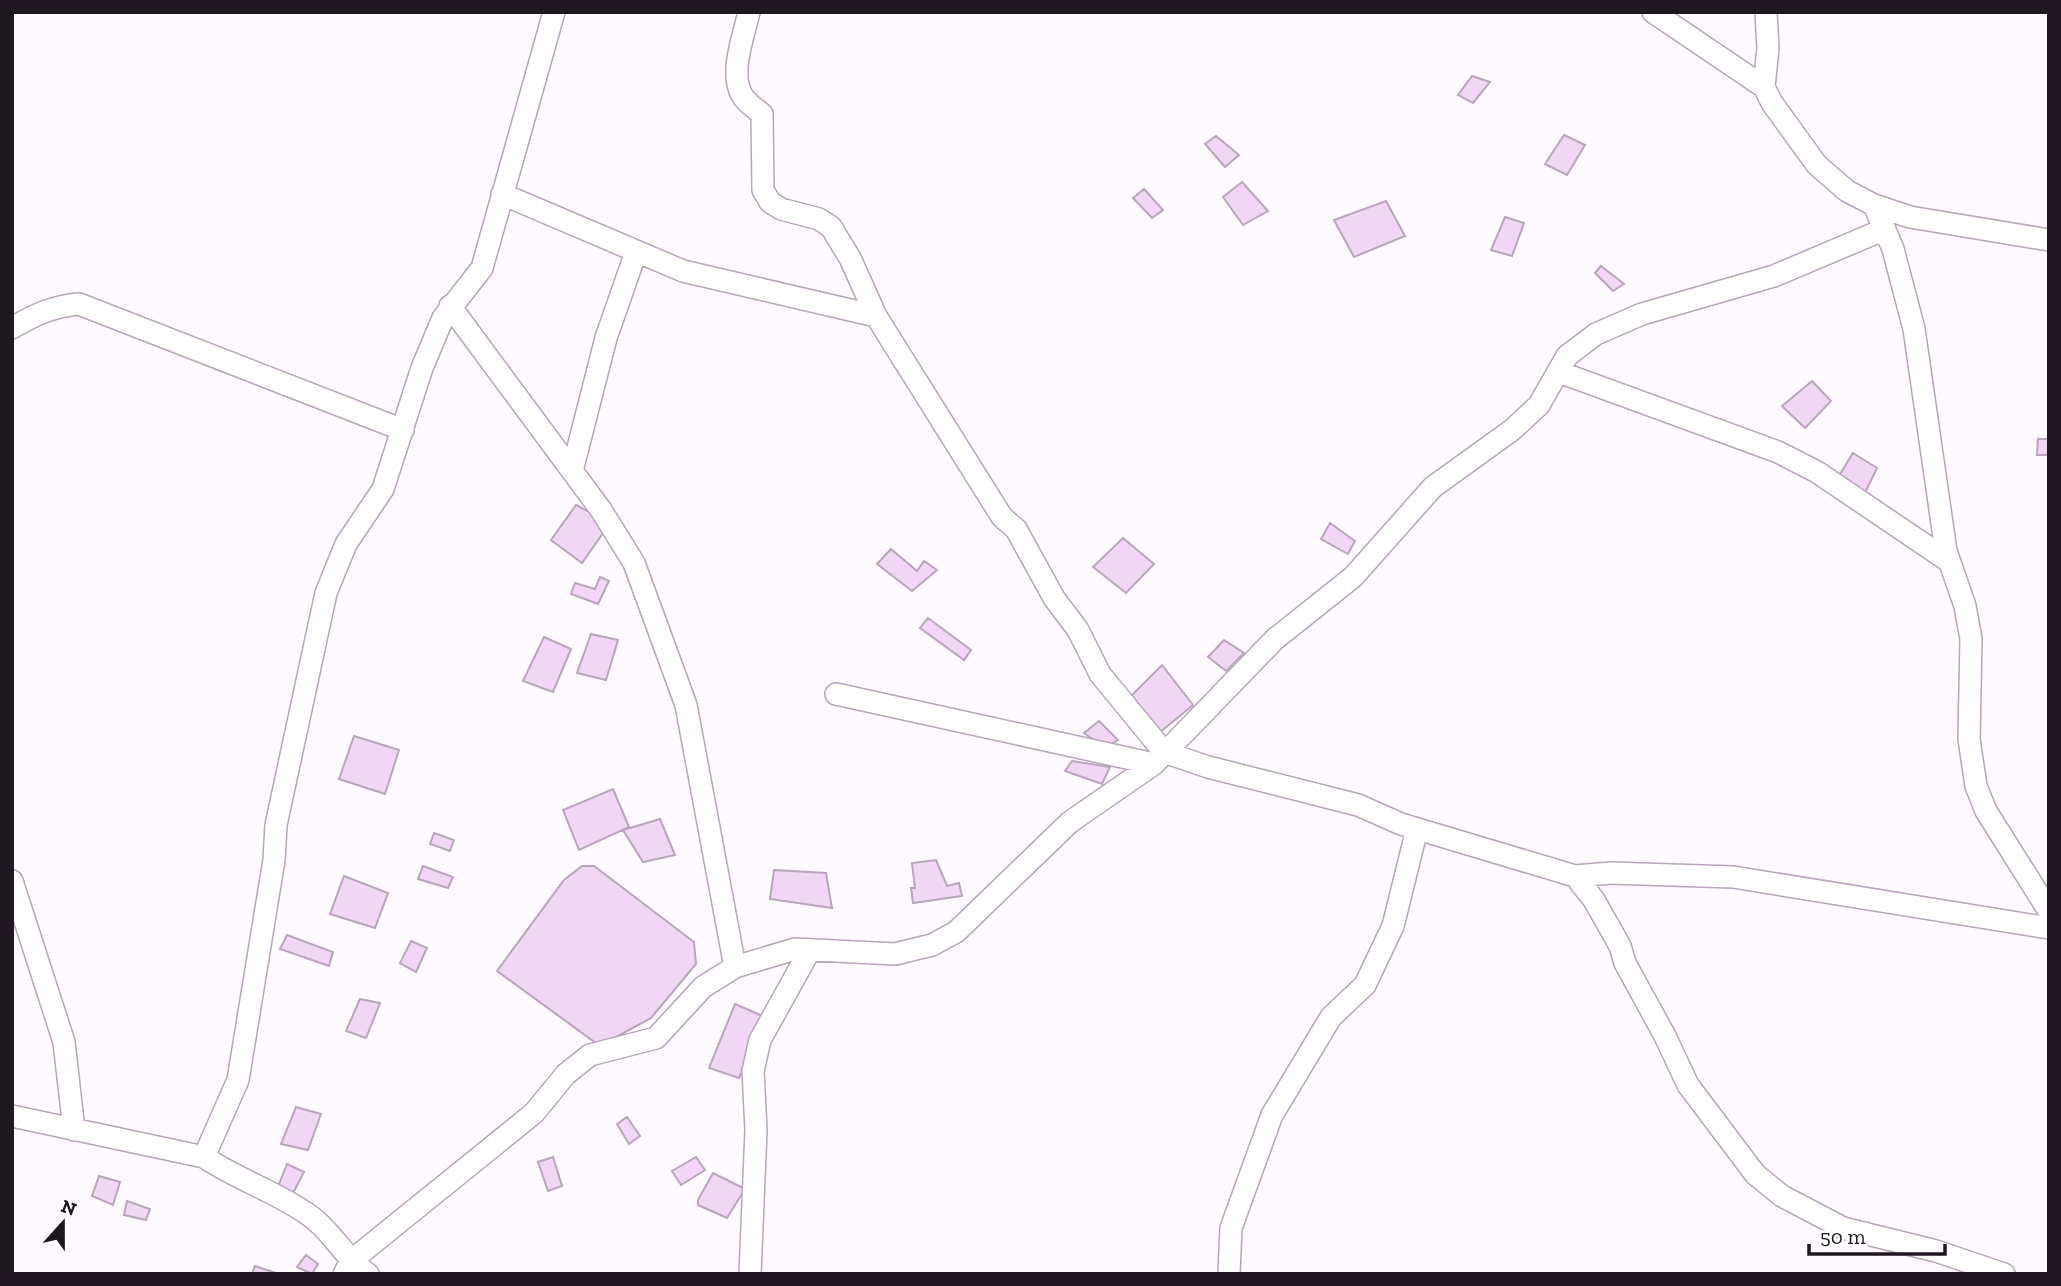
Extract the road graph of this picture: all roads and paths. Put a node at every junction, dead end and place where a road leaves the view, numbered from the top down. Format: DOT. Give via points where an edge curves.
graph roads {
  1 [pos="554,12"];
  2 [pos="749,12"];
  3 [pos="1653,12"];
  4 [pos="1766,12"];
  5 [pos="1764,87"];
  6 [pos="502,194"];
  7 [pos="1874,205"];
  8 [pos="1885,229"];
  9 [pos="2049,240"];
  10 [pos="635,251"];
  11 [pos="450,306"];
  12 [pos="876,316"];
  13 [pos="12,328"];
  14 [pos="1559,372"];
  15 [pos="403,430"];
  16 [pos="572,471"];
  17 [pos="1950,562"];
  18 [pos="836,694"];
  19 [pos="1159,758"];
  20 [pos="1418,829"];
  21 [pos="1576,876"];
  22 [pos="12,881"];
  23 [pos="2049,911"];
  24 [pos="2049,928"];
  25 [pos="810,950"];
  26 [pos="735,967"];
  27 [pos="12,1116"];
  28 [pos="74,1130"];
  29 [pos="204,1157"];
  30 [pos="354,1270"];
  31 [pos="750,1274"];
  32 [pos="1229,1274"];
  33 [pos="2004,1274"];
  1 -- 6 [label="street"];
  2 -- 12 [label="street" via="738,84 742,97 762,114 763,190 781,209 831,227"];
  3 -- 5 [label="street"];
  4 -- 5 [label="street"];
  5 -- 7 [label="street" via="1817,165 1847,191"];
  6 -- 10 [label="street"];
  6 -- 11 [label="street" via="482,268"];
  7 -- 8 [label="street"];
  7 -- 9 [label="street" via="1910,217"];
  8 -- 14 [label="street" via="1774,276 1642,314 1576,348"];
  8 -- 17 [label="street" via="1914,329 1929,452"];
  10 -- 12 [label="street" via="683,271"];
  10 -- 16 [label="street" via="606,338"];
  11 -- 15 [label="street" via="422,368"];
  11 -- 16 [label="street"];
  12 -- 19 [label="street" via="1002,517 1016,529 1054,598 1079,630 1100,674"];
  13 -- 15 [label="street" via="61,305 79,304"];
  14 -- 17 [label="street" via="1778,452 1816,472"];
  14 -- 19 [label="street" via="1539,405 1433,487 1353,577 1261,653"];
  15 -- 29 [label="street" via="383,489 346,544 318,617 276,825 238,1080"];
  16 -- 26 [label="street" via="634,563 686,705"];
  17 -- 23 [label="street" via="1971,639 1969,739 1976,786 1986,811"];
  18 -- 19 [label="street"];
  19 -- 20 [label="street" via="1358,805"];
  19 -- 25 [label="street" via="1069,822 957,932 932,945 895,954"];
  20 -- 21 [label="street"];
  20 -- 32 [label="street" via="1393,926 1365,985 1331,1017 1272,1115 1231,1228"];
  21 -- 24 [label="street" via="1733,877"];
  21 -- 33 [label="street" via="1620,946 1688,1085 1755,1174 1782,1196 1843,1228"];
  22 -- 28 [label="street" via="64,1042"];
  25 -- 26 [label="street" via="795,949"];
  25 -- 31 [label="street" via="760,1040 753,1071 756,1130"];
  26 -- 30 [label="street" via="703,987 656,1038 590,1055 565,1074 534,1113"];
  27 -- 28 [label="street"];
  28 -- 29 [label="street"];
  29 -- 30 [label="street" via="302,1210 333,1234"];
}
